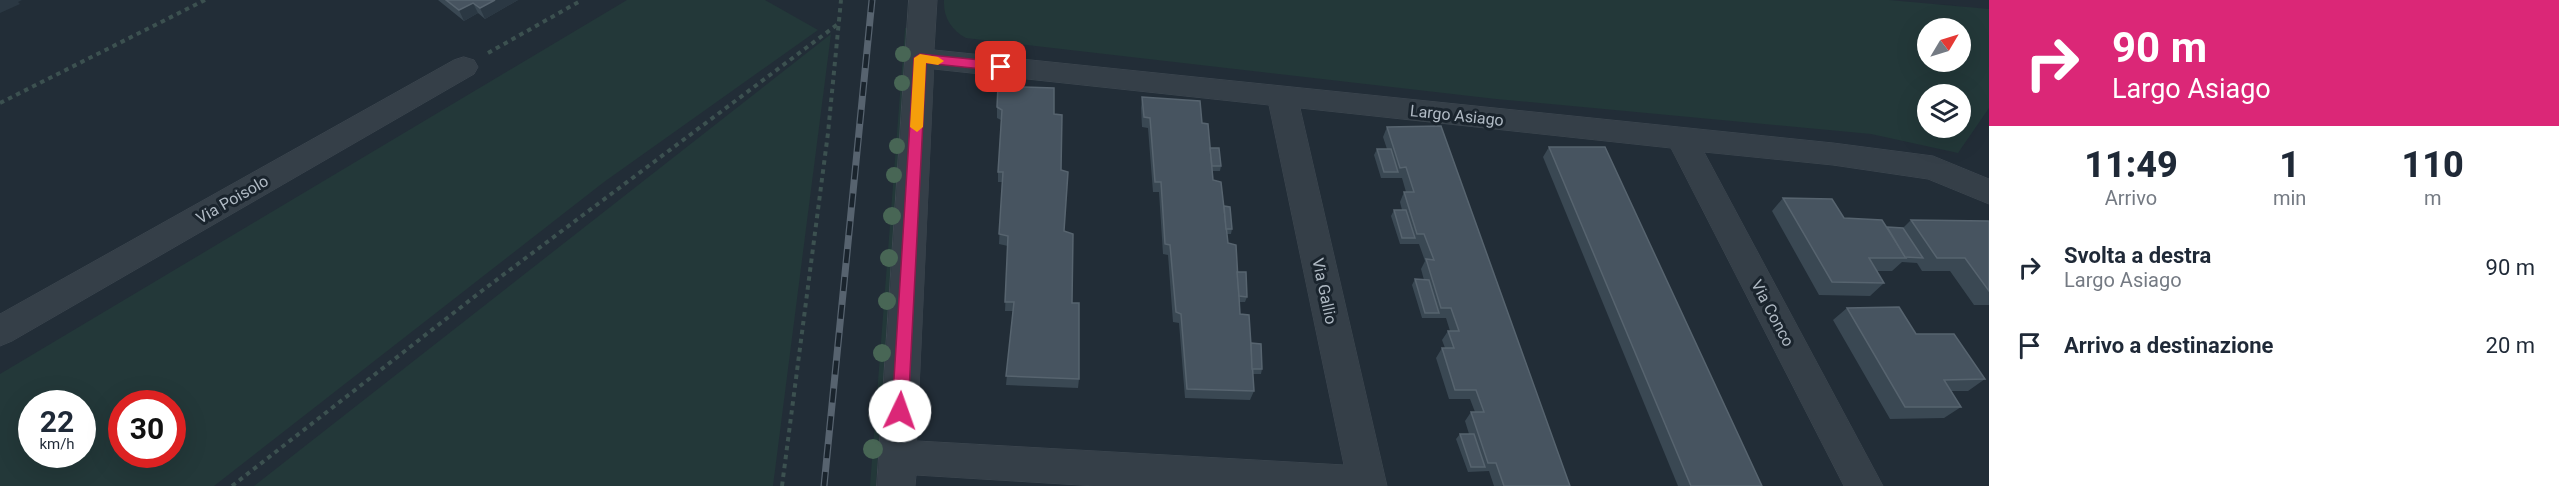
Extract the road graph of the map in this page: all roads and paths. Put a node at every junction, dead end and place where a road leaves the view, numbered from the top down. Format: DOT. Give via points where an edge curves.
graph roads {
  1 [pos="205,0"];
  2 [pos="582,0"];
  3 [pos="841,0"];
  4 [pos="923,0"];
  5 [pos="838,24"];
  6 [pos="920,58"];
  7 [pos="464,67"];
  8 [pos="1282,96"];
  9 [pos="0,103"];
  10 [pos="1682,139"];
  11 [pos="1989,192"];
  12 [pos="0,331"];
  13 [pos="896,472"];
  14 [pos="1368,485"];
  15 [pos="232,486"];
  16 [pos="782,486"];
  17 [pos="1864,486"];
  1 -- 9 [label="path"];
  2 -- 7 [label="path"];
  3 -- 5 [label="path"];
  4 -- 6 [label="street"];
  5 -- 15 [label="path" via="483,290"];
  5 -- 16 [label="path" via="828,133"];
  6 -- 8 [label="street, Largo Asiago"];
  6 -- 13 [label="street"];
  7 -- 12 [label="street, Via Poisolo"];
  8 -- 10 [label="street, Largo Asiago"];
  8 -- 14 [label="street, Via Gallio"];
  10 -- 11 [label="street, Largo Asiago" via="1933,168"];
  10 -- 17 [label="street, Via Conco"];
  13 -- 14 [label="street"];
}
